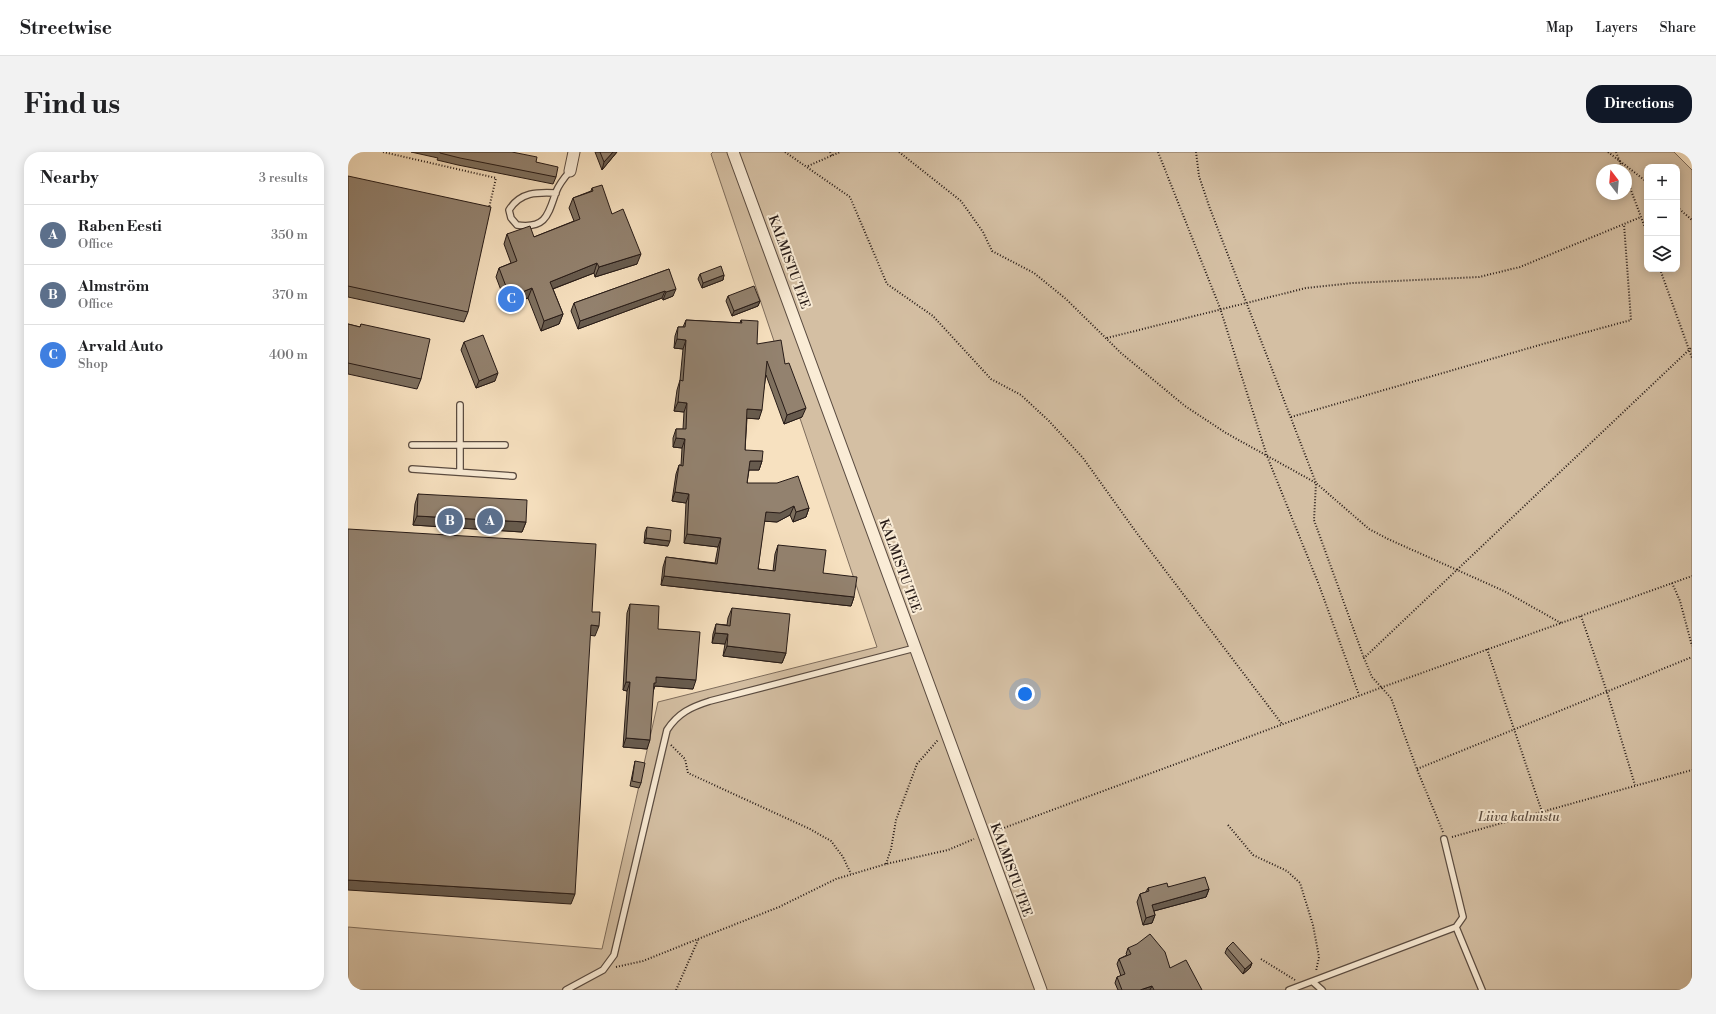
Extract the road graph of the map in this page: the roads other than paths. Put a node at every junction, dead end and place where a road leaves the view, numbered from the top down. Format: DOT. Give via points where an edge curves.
graph roads {
  1 [pos="574,152"];
  2 [pos="733,152"];
  3 [pos="570,172"];
  4 [pos="556,193"];
  5 [pos="460,405"];
  6 [pos="412,445"];
  7 [pos="460,445"];
  8 [pos="505,445"];
  9 [pos="412,469"];
  10 [pos="460,472"];
  11 [pos="513,476"];
  12 [pos="915,648"];
  13 [pos="1444,839"];
  14 [pos="1456,926"];
  15 [pos="1313,982"];
  16 [pos="566,990"];
  17 [pos="1041,990"];
  18 [pos="1289,990"];
  19 [pos="1322,990"];
  20 [pos="1482,990"];
  1 -- 3 [label="street"];
  2 -- 12 [label="street, KALMISTU TEE" via="772,252"];
  3 -- 4 [label="lane"];
  4 -- 4 [label="lane" via="545,220 538,225 517,225 511,218 509,210 519,198 538,192"];
  5 -- 7 [label="lane"];
  6 -- 7 [label="lane"];
  7 -- 8 [label="lane"];
  7 -- 10 [label="lane"];
  9 -- 10 [label="lane"];
  10 -- 11 [label="lane"];
  12 -- 16 [label="lane" via="691,707 675,718 667,730 614,955 603,970"];
  12 -- 17 [label="street, KALMISTU TEE"];
  13 -- 14 [label="lane" via="1463,917"];
  14 -- 15 [label="lane"];
  14 -- 20 [label="lane"];
  15 -- 18 [label="lane"];
  15 -- 19 [label="lane"];
}
